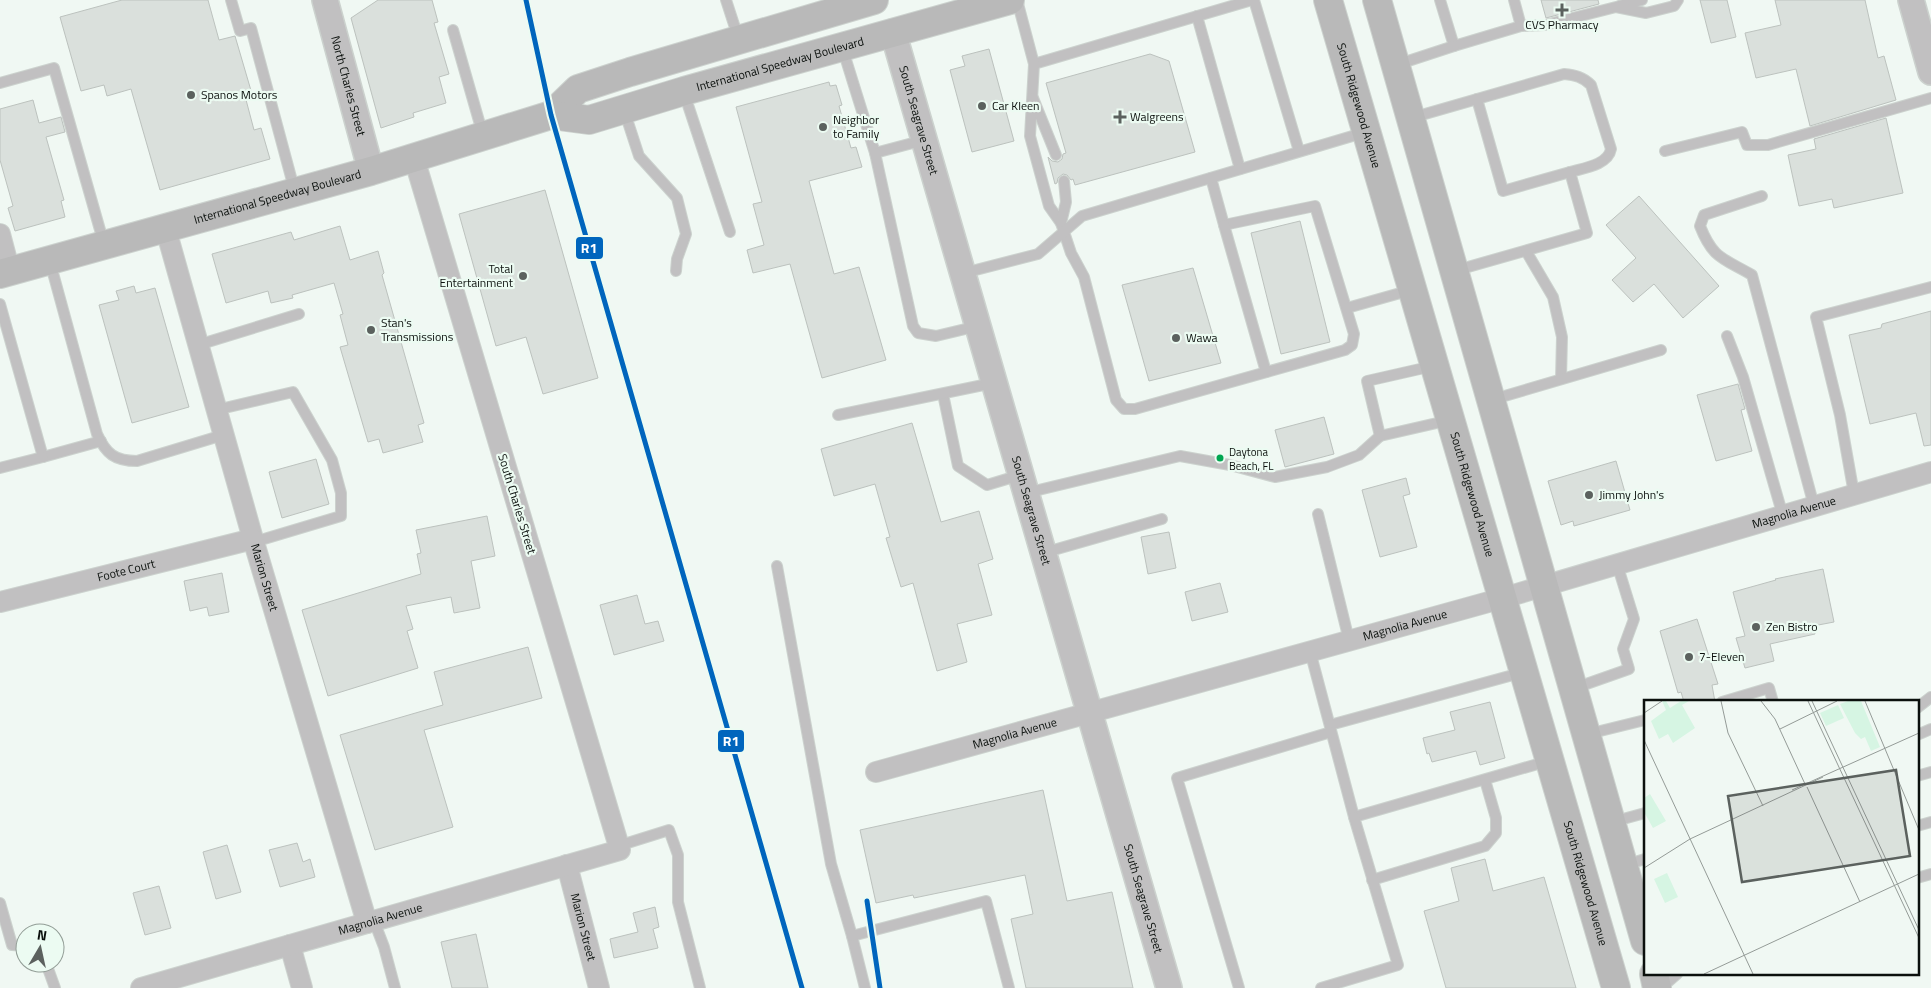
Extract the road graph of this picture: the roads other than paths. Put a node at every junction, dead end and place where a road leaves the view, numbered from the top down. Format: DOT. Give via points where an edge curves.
graph roads {
  1 [pos="232,0"];
  2 [pos="325,0"];
  3 [pos="726,0"];
  4 [pos="874,0"];
  5 [pos="884,0"];
  6 [pos="942,0"];
  7 [pos="1010,0"];
  8 [pos="1017,0"];
  9 [pos="1253,0"];
  10 [pos="1328,0"];
  11 [pos="1377,0"];
  12 [pos="1440,0"];
  13 [pos="1514,0"];
  14 [pos="1642,0"];
  15 [pos="1678,0"];
  16 [pos="1910,0"];
  17 [pos="1616,7"];
  18 [pos="1197,16"];
  19 [pos="1522,26"];
  20 [pos="453,30"];
  21 [pos="893,32"];
  22 [pos="739,40"];
  23 [pos="842,46"];
  24 [pos="1454,46"];
  25 [pos="1034,64"];
  26 [pos="1396,65"];
  27 [pos="1931,72"];
  28 [pos="0,83"];
  29 [pos="684,91"];
  30 [pos="1032,95"];
  31 [pos="1931,98"];
  32 [pos="1477,99"];
  33 [pos="631,107"];
  34 [pos="551,115"];
  35 [pos="1410,118"];
  36 [pos="1367,132"];
  37 [pos="484,136"];
  38 [pos="924,140"];
  39 [pos="1299,151"];
  40 [pos="1665,151"];
  41 [pos="875,153"];
  42 [pos="1056,155"];
  43 [pos="414,158"];
  44 [pos="1240,170"];
  45 [pos="371,171"];
  46 [pos="1570,172"];
  47 [pos="1211,178"];
  48 [pos="1064,181"];
  49 [pos="296,193"];
  50 [pos="1762,196"];
  51 [pos="1224,225"];
  52 [pos="1062,228"];
  53 [pos="166,230"];
  54 [pos="730,232"];
  55 [pos="0,234"];
  56 [pos="104,246"];
  57 [pos="1526,250"];
  58 [pos="50,261"];
  59 [pos="676,271"];
  60 [pos="1454,271"];
  61 [pos="5,273"];
  62 [pos="963,274"];
  63 [pos="1931,286"];
  64 [pos="1413,289"];
  65 [pos="0,304"];
  66 [pos="1347,308"];
  67 [pos="299,314"];
  68 [pos="978,326"];
  69 [pos="1726,336"];
  70 [pos="198,345"];
  71 [pos="1661,350"];
  72 [pos="1435,366"];
  73 [pos="1266,372"];
  74 [pos="1561,380"];
  75 [pos="994,383"];
  76 [pos="943,394"];
  77 [pos="1490,400"];
  78 [pos="216,410"];
  79 [pos="838,415"];
  80 [pos="1451,420"];
  81 [pos="224,435"];
  82 [pos="1380,436"];
  83 [pos="101,441"];
  84 [pos="43,457"];
  85 [pos="0,468"];
  86 [pos="1931,472"];
  87 [pos="1022,484"];
  88 [pos="1854,494"];
  89 [pos="1814,506"];
  90 [pos="1318,514"];
  91 [pos="1783,516"];
  92 [pos="1162,519"];
  93 [pos="253,540"];
  94 [pos="1042,553"];
  95 [pos="1617,564"];
  96 [pos="776,566"];
  97 [pos="1543,586"];
  98 [pos="1503,598"];
  99 [pos="0,602"];
  100 [pos="1349,640"];
  101 [pos="1310,651"];
  102 [pos="1524,672"];
  103 [pos="1572,689"];
  104 [pos="1931,697"];
  105 [pos="1729,700"];
  106 [pos="1772,700"];
  107 [pos="1918,707"];
  108 [pos="1089,713"];
  109 [pos="1644,720"];
  110 [pos="1331,729"];
  111 [pos="1931,729"];
  112 [pos="1586,735"];
  113 [pos="1918,735"];
  114 [pos="1550,761"];
  115 [pos="876,772"];
  116 [pos="1931,772"];
  117 [pos="1918,776"];
  118 [pos="1485,780"];
  119 [pos="1644,812"];
  120 [pos="1354,817"];
  121 [pos="1611,822"];
  122 [pos="1931,822"];
  123 [pos="1918,826"];
  124 [pos="619,848"];
  125 [pos="1634,862"];
  126 [pos="567,865"];
  127 [pos="1931,874"];
  128 [pos="1918,878"];
  129 [pos="1372,880"];
  130 [pos="0,902"];
  131 [pos="371,922"];
  132 [pos="1644,934"];
  133 [pos="852,936"];
  134 [pos="15,945"];
  135 [pos="290,945"];
  136 [pos="50,973"];
  137 [pos="1655,976"];
  138 [pos="1674,976"];
  139 [pos="596,987"];
  140 [pos="55,988"];
  141 [pos="141,988"];
  142 [pos="302,988"];
  143 [pos="395,988"];
  144 [pos="700,988"];
  145 [pos="865,988"];
  146 [pos="1009,988"];
  147 [pos="1168,988"];
  148 [pos="1239,988"];
  149 [pos="1321,988"];
  150 [pos="1616,988"];
  151 [pos="1659,988"];
  1 -- 49 [label="lane" via="240,31 251,28"];
  2 -- 45 [label="street, North Charles Street"];
  3 -- 22 [label="lane"];
  4 -- 22 [label="main road, International Speedway Boulevard"];
  5 -- 33 [label="main road" via="880,10 871,17 698,71"];
  6 -- 21 [label="main road" via="909,17"];
  7 -- 21 [label="main road, International Speedway Boulevard"];
  8 -- 25 [label="lane"];
  9 -- 18 [label="lane"];
  9 -- 39 [label="lane"];
  10 -- 36 [label="main road, South Ridgewood Avenue"];
  11 -- 26 [label="main road"];
  12 -- 24 [label="lane"];
  13 -- 19 [label="lane"];
  14 -- 17 [label="lane"];
  15 -- 17 [label="lane" via="1674,6 1646,13"];
  16 -- 27 [label="street"];
  17 -- 19 [label="lane" via="1545,25"];
  18 -- 25 [label="lane"];
  18 -- 44 [label="lane"];
  19 -- 24 [label="lane"];
  20 -- 37 [label="lane"];
  21 -- 23 [label="main road, International Speedway Boulevard"];
  21 -- 38 [label="street, South Seagrave Street"];
  22 -- 34 [label="main road, International Speedway Boulevard" via="578,89"];
  23 -- 29 [label="main road, International Speedway Boulevard"];
  23 -- 41 [label="lane"];
  24 -- 26 [label="lane"];
  25 -- 30 [label="lane"];
  26 -- 35 [label="main road"];
  28 -- 56 [label="lane" via="54,68"];
  29 -- 33 [label="main road, International Speedway Boulevard"];
  29 -- 54 [label="lane"];
  30 -- 42 [label="lane"];
  30 -- 52 [label="lane" via="1030,136 1049,206"];
  31 -- 40 [label="lane" via="1768,145 1747,145 1742,132"];
  32 -- 35 [label="lane"];
  32 -- 46 [label="lane" via="1503,191"];
  32 -- 46 [label="lane" via="1564,74 1584,79 1591,85 1611,149 1604,161"];
  33 -- 34 [label="main road, International Speedway Boulevard" via="589,120"];
  33 -- 59 [label="lane" via="639,156 677,198 686,234"];
  34 -- 37 [label="main road, International Speedway Boulevard"];
  35 -- 60 [label="main road"];
  36 -- 39 [label="lane"];
  36 -- 64 [label="main road, South Ridgewood Avenue"];
  37 -- 43 [label="main road, International Speedway Boulevard"];
  38 -- 41 [label="lane"];
  38 -- 62 [label="street, South Seagrave Street"];
  39 -- 44 [label="lane"];
  41 -- 68 [label="lane" via="913,326 918,333 936,336"];
  43 -- 45 [label="main road, International Speedway Boulevard"];
  43 -- 124 [label="street, South Charles Street"];
  44 -- 47 [label="lane"];
  45 -- 49 [label="main road, International Speedway Boulevard"];
  46 -- 57 [label="lane" via="1587,233"];
  47 -- 51 [label="lane"];
  47 -- 52 [label="lane" via="1082,216"];
  48 -- 52 [label="lane" via="1066,202"];
  49 -- 53 [label="main road, International Speedway Boulevard"];
  50 -- 89 [label="lane" via="1704,215 1700,226 1716,255 1752,275"];
  51 -- 66 [label="lane" via="1315,206"];
  51 -- 73 [label="lane"];
  52 -- 62 [label="lane" via="1038,254"];
  52 -- 73 [label="lane" via="1084,277 1116,400 1124,409 1135,409"];
  53 -- 56 [label="main road, International Speedway Boulevard"];
  53 -- 70 [label="street, Marion Street"];
  55 -- 61 [label="street"];
  56 -- 58 [label="main road, International Speedway Boulevard"];
  57 -- 60 [label="lane"];
  57 -- 74 [label="lane" via="1553,297 1562,336"];
  58 -- 61 [label="main road, International Speedway Boulevard"];
  58 -- 83 [label="lane"];
  60 -- 77 [label="main road"];
  62 -- 68 [label="street, South Seagrave Street"];
  63 -- 88 [label="lane" via="1816,317 1840,415"];
  64 -- 66 [label="lane"];
  64 -- 72 [label="main road, South Ridgewood Avenue"];
  65 -- 84 [label="lane"];
  66 -- 73 [label="lane" via="1354,334 1352,345 1345,350"];
  67 -- 70 [label="lane"];
  68 -- 75 [label="street, South Seagrave Street"];
  69 -- 91 [label="lane" via="1743,378"];
  70 -- 78 [label="street, Marion Street"];
  71 -- 74 [label="lane"];
  72 -- 80 [label="main road, South Ridgewood Avenue"];
  72 -- 82 [label="lane" via="1367,381"];
  74 -- 77 [label="lane"];
  75 -- 76 [label="lane"];
  75 -- 87 [label="street, South Seagrave Street"];
  76 -- 79 [label="lane"];
  76 -- 87 [label="lane" via="958,466 987,485"];
  77 -- 97 [label="main road"];
  78 -- 81 [label="street, Marion Street"];
  78 -- 93 [label="lane" via="293,392 332,460 341,492 341,516"];
  80 -- 82 [label="lane"];
  80 -- 98 [label="main road, South Ridgewood Avenue"];
  81 -- 83 [label="lane" via="137,461 122,461 113,456"];
  81 -- 93 [label="street, Marion Street"];
  82 -- 87 [label="lane" via="1359,455 1327,467 1275,476 1180,456"];
  83 -- 84 [label="lane"];
  84 -- 85 [label="lane"];
  86 -- 88 [label="street, Magnolia Avenue"];
  87 -- 94 [label="street, South Seagrave Street"];
  88 -- 89 [label="street, Magnolia Avenue"];
  89 -- 91 [label="street, Magnolia Avenue"];
  90 -- 100 [label="lane"];
  91 -- 95 [label="street, Magnolia Avenue"];
  92 -- 94 [label="lane"];
  93 -- 99 [label="street, Foote Court"];
  93 -- 131 [label="street, Marion Street"];
  94 -- 108 [label="street, South Seagrave Street"];
  95 -- 97 [label="street, Magnolia Avenue"];
  95 -- 103 [label="lane" via="1634,619 1623,648 1629,669"];
  96 -- 133 [label="lane" via="832,864"];
  97 -- 98 [label="street, Magnolia Avenue"];
  97 -- 103 [label="main road"];
  98 -- 100 [label="street, Magnolia Avenue"];
  98 -- 102 [label="main road, South Ridgewood Avenue"];
  100 -- 101 [label="street, Magnolia Avenue"];
  101 -- 108 [label="street, Magnolia Avenue"];
  101 -- 110 [label="lane"];
  102 -- 110 [label="lane"];
  102 -- 114 [label="main road, South Ridgewood Avenue"];
  103 -- 112 [label="main road"];
  104 -- 107 [label="lane"];
  105 -- 106 [label="lane" via="1769,688"];
  108 -- 115 [label="street, Magnolia Avenue"];
  108 -- 147 [label="street, South Seagrave Street"];
  109 -- 112 [label="lane"];
  110 -- 120 [label="lane"];
  110 -- 148 [label="lane" via="1176,778"];
  111 -- 113 [label="lane"];
  112 -- 121 [label="main road"];
  114 -- 118 [label="lane"];
  114 -- 150 [label="main road, South Ridgewood Avenue"];
  116 -- 117 [label="lane"];
  118 -- 120 [label="lane"];
  118 -- 129 [label="lane" via="1496,818 1496,833 1485,846"];
  119 -- 121 [label="lane"];
  120 -- 129 [label="lane"];
  121 -- 125 [label="main road"];
  122 -- 123 [label="lane"];
  124 -- 126 [label="street, Magnolia Avenue"];
  124 -- 144 [label="lane" via="669,830 678,855 678,902"];
  125 -- 132 [label="main road"];
  126 -- 131 [label="street, Magnolia Avenue"];
  126 -- 139 [label="street, Marion Street"];
  127 -- 128 [label="lane"];
  129 -- 149 [label="lane" via="1398,965"];
  130 -- 134 [label="lane" via="12,945"];
  131 -- 135 [label="street, Magnolia Avenue"];
  131 -- 143 [label="lane" via="384,947"];
  133 -- 145 [label="lane"];
  133 -- 146 [label="lane" via="986,901"];
  135 -- 141 [label="street, Magnolia Avenue"];
  135 -- 142 [label="street"];
  136 -- 140 [label="lane"];
  137 -- 151 [label="main road"];
  138 -- 151 [label="lane"];
}
